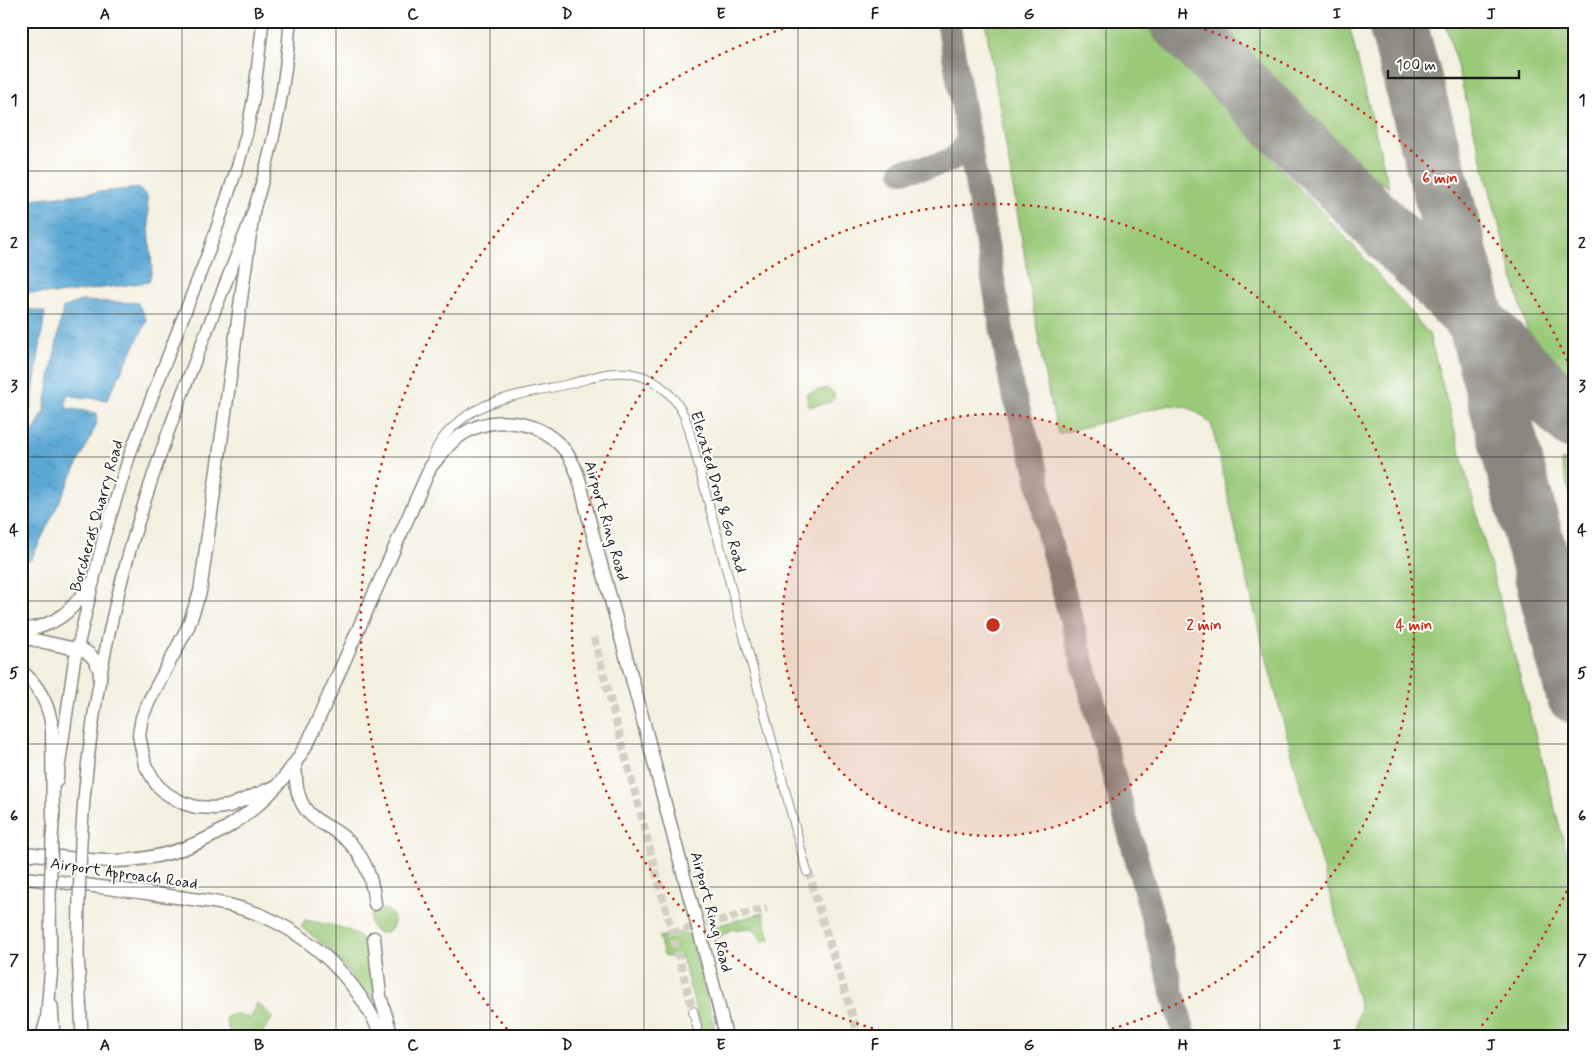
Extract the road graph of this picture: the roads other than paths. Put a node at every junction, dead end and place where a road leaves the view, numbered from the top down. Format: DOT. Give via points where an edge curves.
graph roads {
  1 [pos="262,21"];
  2 [pos="290,21"];
  3 [pos="253,213"];
  4 [pos="431,466"];
  5 [pos="93,582"];
  6 [pos="21,630"];
  7 [pos="21,637"];
  8 [pos="77,649"];
  9 [pos="21,671"];
  10 [pos="100,680"];
  11 [pos="295,763"];
  12 [pos="276,786"];
  13 [pos="53,818"];
  14 [pos="21,847"];
  15 [pos="21,853"];
  16 [pos="40,854"];
  17 [pos="94,860"];
  18 [pos="808,872"];
  19 [pos="21,878"];
  20 [pos="375,904"];
  21 [pos="374,938"];
  22 [pos="51,970"];
  23 [pos="692,1011"];
  24 [pos="697,1027"];
  25 [pos="42,1037"];
  26 [pos="54,1037"];
  27 [pos="82,1037"];
  28 [pos="382,1037"];
  29 [pos="392,1037"];
  30 [pos="726,1037"];
  1 -- 5 [label="main road, Borcherds Quarry Road" via="252,108 238,165 210,248 128,460"];
  2 -- 3 [label="main road" via="274,142"];
  3 -- 10 [label="main road" via="146,497 114,612"];
  3 -- 12 [label="main road" via="200,588 188,627 146,706 139,735 142,756 152,778 182,803 205,808 229,806"];
  4 -- 11 [label="main road, Airport Ring Road" via="309,740"];
  4 -- 18 [label="street, Elevated Drop & Go Road" via="435,450 447,432 492,402 619,372 647,378 671,396 682,410 688,426"];
  4 -- 30 [label="main road, Airport Ring Road" via="463,433 485,424 502,422 526,425 547,435 561,446 574,465"];
  5 -- 6 [label="main road" via="63,616 41,627"];
  5 -- 8 [label="main road, Borcherds Quarry Road"];
  7 -- 8 [label="main road"];
  8 -- 10 [label="main road" via="95,659"];
  8 -- 13 [label="main road, Borcherds Quarry Road" via="64,722"];
  9 -- 13 [label="main road" via="36,687 50,715"];
  10 -- 27 [label="main road, bridge" via="87,769 81,842 78,952"];
  11 -- 12 [label="main road, Airport Ring Road"];
  11 -- 20 [label="main road" via="301,803 314,818 340,834 360,855 370,874"];
  12 -- 17 [label="main road, Airport Ring Road" via="240,820 193,845 147,858"];
  13 -- 22 [label="main road, Borcherds Quarry Road, bridge"];
  14 -- 16 [label="main road"];
  15 -- 16 [label="main road, Airport Approach Road"];
  16 -- 17 [label="main road, Airport Approach Road"];
  19 -- 28 [label="main road, Airport Approach Road" via="222,904 267,918 317,949 339,970 354,988"];
  21 -- 29 [label="main road" via="380,996"];
  22 -- 25 [label="main road" via="47,1019"];
  22 -- 26 [label="main road, Borcherds Quarry Road"];
  23 -- 24 [label="street"];
}
